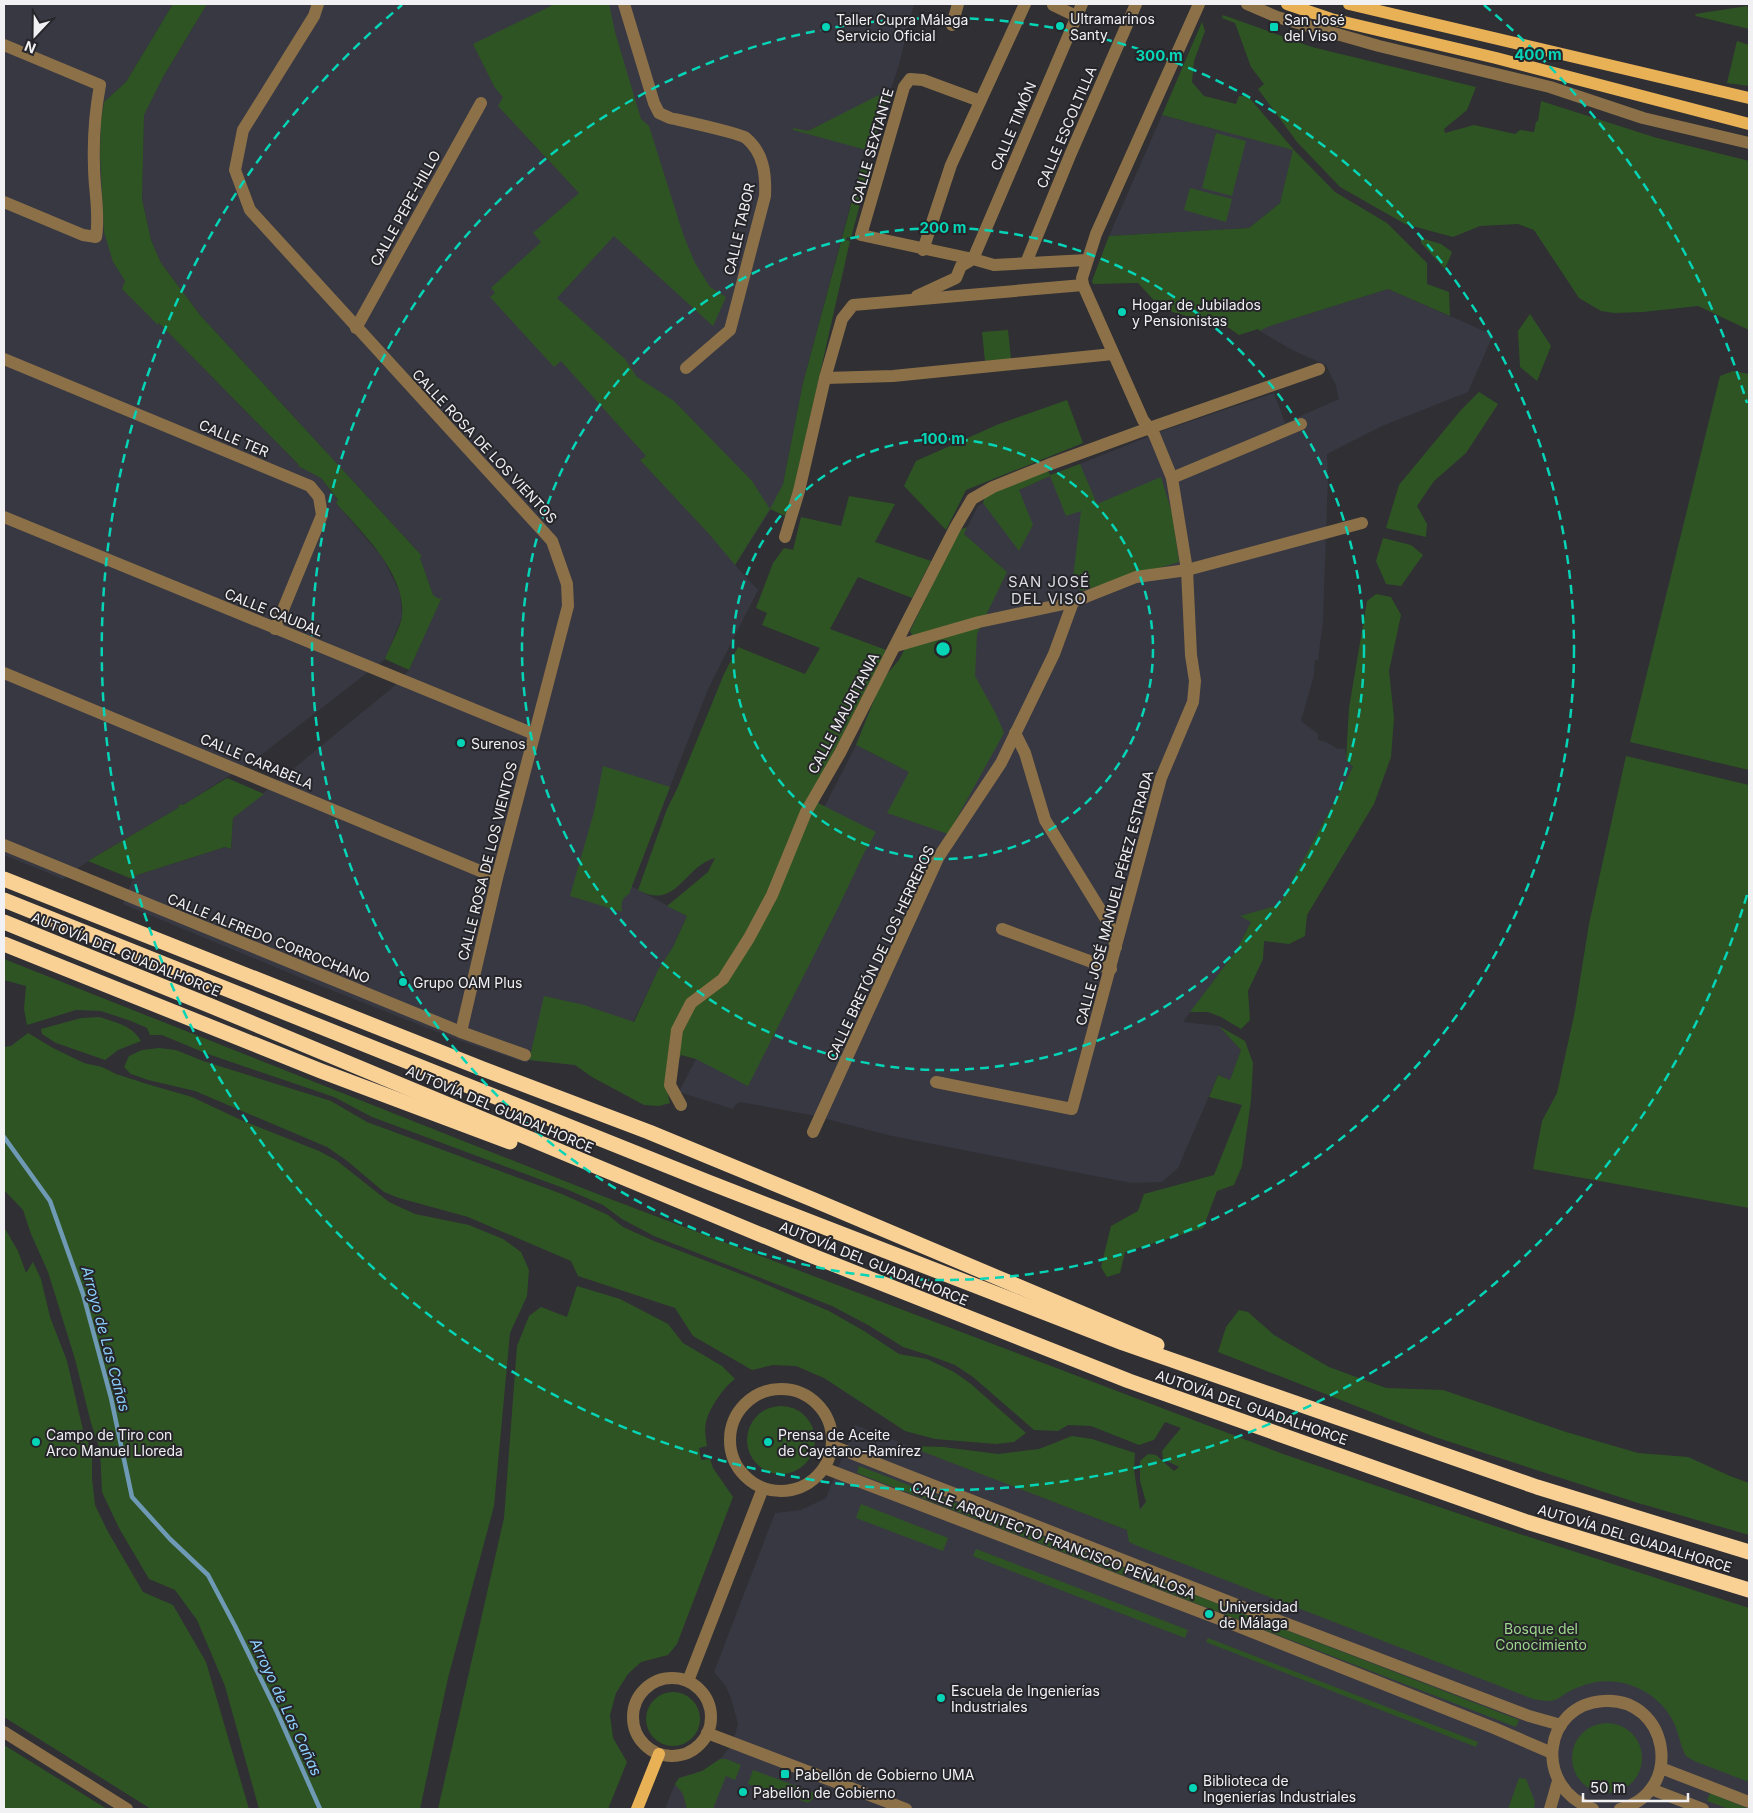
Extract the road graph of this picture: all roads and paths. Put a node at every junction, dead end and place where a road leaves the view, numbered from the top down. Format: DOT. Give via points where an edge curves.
graph roads {
  1 [pos="318,4"];
  2 [pos="624,4"];
  3 [pos="958,4"];
  4 [pos="1025,4"];
  5 [pos="1082,4"];
  6 [pos="1136,4"];
  7 [pos="1199,4"];
  8 [pos="1247,4"];
  9 [pos="1287,4"];
  10 [pos="1349,4"];
  11 [pos="1053,5"];
  12 [pos="1076,16"];
  13 [pos="952,26"];
  14 [pos="4,45"];
  15 [pos="1749,98"];
  16 [pos="980,100"];
  17 [pos="481,102"];
  18 [pos="1749,124"];
  19 [pos="1749,143"];
  20 [pos="4,202"];
  21 [pos="924,250"];
  22 [pos="973,259"];
  23 [pos="1087,260"];
  24 [pos="1026,263"];
  25 [pos="956,278"];
  26 [pos="1083,285"];
  27 [pos="973,295"];
  28 [pos="908,300"];
  29 [pos="356,328"];
  30 [pos="1113,354"];
  31 [pos="4,359"];
  32 [pos="686,368"];
  33 [pos="1319,369"];
  34 [pos="825,378"];
  35 [pos="1301,424"];
  36 [pos="1149,428"];
  37 [pos="1172,478"];
  38 [pos="4,516"];
  39 [pos="1362,523"];
  40 [pos="785,537"];
  41 [pos="1187,570"];
  42 [pos="1073,602"];
  43 [pos="275,629"];
  44 [pos="896,646"];
  45 [pos="4,673"];
  46 [pos="1015,733"];
  47 [pos="534,734"];
  48 [pos="4,845"];
  49 [pos="497,878"];
  50 [pos="4,879"];
  51 [pos="4,900"];
  52 [pos="4,922"];
  53 [pos="1002,929"];
  54 [pos="4,944"];
  55 [pos="1116,947"];
  56 [pos="1111,969"];
  57 [pos="461,1032"];
  58 [pos="525,1055"];
  59 [pos="936,1082"];
  60 [pos="681,1105"];
  61 [pos="813,1132"];
  62 [pos="774,1241"];
  63 [pos="1270,1394"];
  64 [pos="832,1446"];
  65 [pos="824,1468"];
  66 [pos="762,1488"];
  67 [pos="1749,1552"];
  68 [pos="1749,1590"];
  69 [pos="688,1681"];
  70 [pos="1561,1725"];
  71 [pos="4,1732"];
  72 [pos="708,1733"];
  73 [pos="1552,1753"];
  74 [pos="659,1754"];
  75 [pos="1661,1768"];
  76 [pos="1558,1781"];
  77 [pos="1651,1790"];
  78 [pos="1749,1802"];
  79 [pos="1626,1808"];
  80 [pos="127,1809"];
  81 [pos="637,1809"];
  82 [pos="906,1809"];
  83 [pos="1550,1809"];
  84 [pos="1593,1809"];
  85 [pos="1703,1809"];
  1 -- 29 [label="street, CALLE ROSA DE LOS VIENTOS" via="314,16 243,130 235,170 250,210"];
  2 -- 32 [label="street, CALLE TABOR" via="659,113 745,137 758,152 766,178 766,196 730,330"];
  3 -- 13 [label="street"];
  4 -- 16 [label="street"];
  5 -- 12 [label="street, CALLE TIMÓN"];
  6 -- 24 [label="street, CALLE ESCOLTILLA"];
  7 -- 23 [label="street"];
  8 -- 19 [label="street" via="1277,17 1379,46 1550,87 1643,118"];
  9 -- 18 [label="main road" via="1331,19"];
  10 -- 15 [label="main road"];
  11 -- 12 [label="street"];
  12 -- 22 [label="street, CALLE TIMÓN"];
  14 -- 20 [label="street" via="100,85 95,114 96,237 83,235"];
  16 -- 21 [label="street" via="951,165"];
  16 -- 21 [label="street, CALLE SEXTANTE" via="923,80 910,79 904,86 861,235"];
  17 -- 29 [label="street, CALLE PEPE-HILLO"];
  21 -- 22 [label="street"];
  22 -- 24 [label="street" via="994,264"];
  22 -- 25 [label="street" via="961,266"];
  23 -- 24 [label="street"];
  23 -- 26 [label="street"];
  25 -- 27 [label="street" via="961,290"];
  25 -- 28 [label="street"];
  26 -- 27 [label="street"];
  26 -- 30 [label="street, CALLE JOSÉ MANUEL PÉREZ ESTRADA"];
  27 -- 28 [label="street"];
  28 -- 34 [label="street" via="853,305 842,319"];
  29 -- 47 [label="street, CALLE ROSA DE LOS VIENTOS" via="552,541 567,584 568,606"];
  30 -- 34 [label="street" via="893,376"];
  30 -- 36 [label="street, CALLE JOSÉ MANUEL PÉREZ ESTRADA"];
  31 -- 43 [label="street, CALLE TER" via="310,486 319,497 322,515"];
  33 -- 36 [label="street, CALLE MAURITANIA"];
  34 -- 40 [label="street"];
  35 -- 37 [label="street"];
  36 -- 37 [label="street, CALLE JOSÉ MANUEL PÉREZ ESTRADA"];
  36 -- 44 [label="street, CALLE MAURITANIA" via="993,487 972,499"];
  37 -- 41 [label="street, CALLE JOSÉ MANUEL PÉREZ ESTRADA"];
  38 -- 43 [label="street, CALLE CAUDAL"];
  39 -- 41 [label="street"];
  41 -- 42 [label="street" via="1136,577"];
  41 -- 55 [label="street, CALLE JOSÉ MANUEL PÉREZ ESTRADA" via="1195,681 1192,702 1161,778"];
  42 -- 44 [label="street" via="979,622"];
  42 -- 46 [label="street, CALLE BRETÓN DE LOS HERREROS" via="1054,654"];
  43 -- 47 [label="street, CALLE CAUDAL"];
  44 -- 60 [label="street, CALLE MAURITANIA" via="806,812 772,895 749,938 723,979 691,1003 677,1030 670,1085"];
  45 -- 49 [label="street, CALLE CARABELA"];
  46 -- 55 [label="street" via="1025,753 1045,820 1109,924"];
  46 -- 61 [label="street, CALLE BRETÓN DE LOS HERREROS" via="1001,763 938,858"];
  47 -- 49 [label="street, CALLE ROSA DE LOS VIENTOS"];
  48 -- 57 [label="street, CALLE ALFREDO CORROCHANO"];
  49 -- 57 [label="street, CALLE ROSA DE LOS VIENTOS"];
  50 -- 63 [label="highway" via="658,1136"];
  51 -- 63 [label="highway, AUTOVÍA DEL GUADALHORCE" via="716,1185 1123,1343"];
  52 -- 62 [label="highway, AUTOVÍA DEL GUADALHORCE"];
  53 -- 56 [label="street"];
  54 -- 62 [label="highway" via="321,1071"];
  55 -- 56 [label="street, CALLE JOSÉ MANUEL PÉREZ ESTRADA"];
  56 -- 59 [label="street, CALLE JOSÉ MANUEL PÉREZ ESTRADA" via="1072,1110"];
  57 -- 58 [label="street, CALLE ALFREDO CORROCHANO"];
  62 -- 68 [label="highway, AUTOVÍA DEL GUADALHORCE" via="1147,1388 1527,1522"];
  63 -- 67 [label="highway, AUTOVÍA DEL GUADALHORCE" via="1537,1487"];
  64 -- 65 [label="street"];
  64 -- 66 [label="street" via="832,1428 825,1412 806,1395 781,1388 764,1391 748,1399 730,1428 730,1446 734,1462 745,1476"];
  64 -- 70 [label="street, CALLE ARQUITECTO FRANCISCO PEÑALOSA" via="1240,1606 1529,1716"];
  65 -- 66 [label="street" via="802,1487 788,1491"];
  65 -- 73 [label="street, CALLE ARQUITECTO FRANCISCO PEÑALOSA" via="1232,1624"];
  66 -- 69 [label="street"];
  69 -- 72 [label="street" via="697,1687 710,1708"];
  69 -- 74 [label="street" via="662,1679 646,1688 635,1703 634,1727 639,1739"];
  70 -- 73 [label="street" via="1554,1738"];
  70 -- 75 [label="street" via="1587,1704 1621,1702 1636,1709 1652,1723 1662,1751"];
  71 -- 80 [label="street"];
  72 -- 74 [label="street" via="687,1753"];
  72 -- 82 [label="street"];
  73 -- 76 [label="street"];
  74 -- 81 [label="main road"];
  75 -- 77 [label="street"];
  75 -- 78 [label="street"];
  76 -- 83 [label="street"];
  76 -- 84 [label="street" via="1568,1795"];
  77 -- 79 [label="street"];
  77 -- 85 [label="street"];
}
